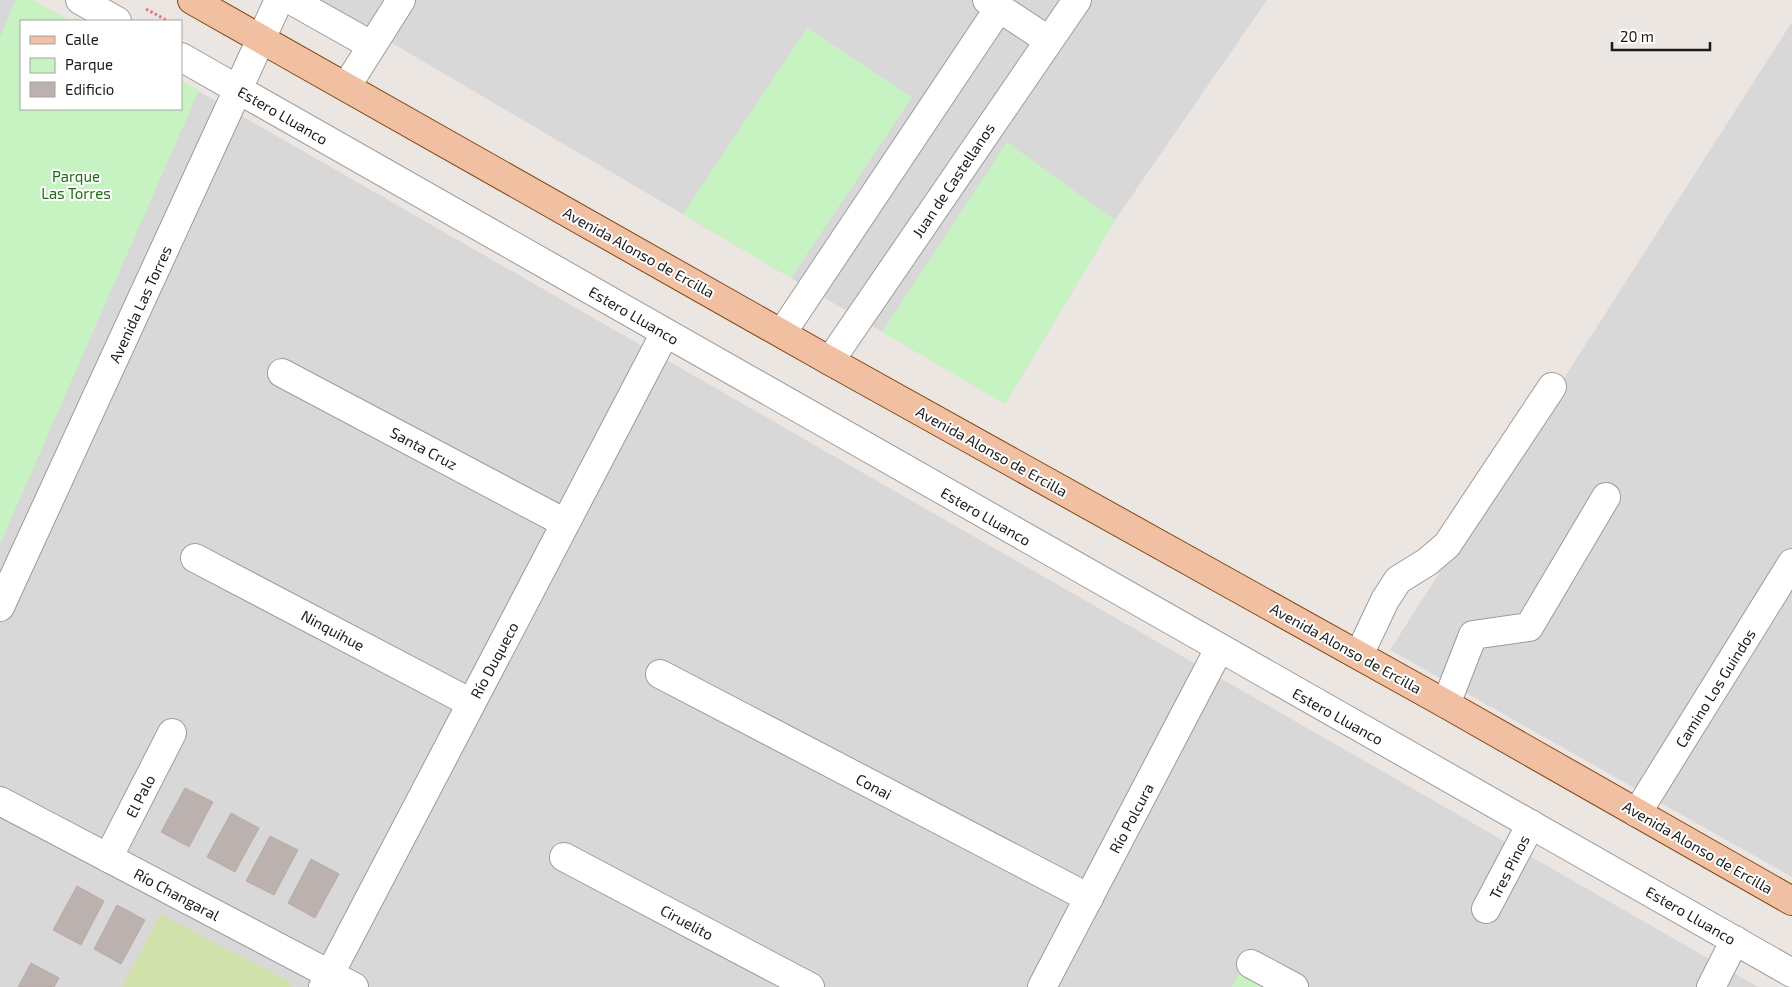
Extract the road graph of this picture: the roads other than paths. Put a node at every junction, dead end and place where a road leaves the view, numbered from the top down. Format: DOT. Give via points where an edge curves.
graph roads {
  1 [pos="80,0"];
  2 [pos="192,0"];
  3 [pos="279,0"];
  4 [pos="291,0"];
  5 [pos="401,0"];
  6 [pos="1077,0"];
  7 [pos="993,4"];
  8 [pos="116,20"];
  9 [pos="261,39"];
  10 [pos="362,40"];
  11 [pos="1048,40"];
  12 [pos="182,58"];
  13 [pos="346,86"];
  14 [pos="238,89"];
  15 [pos="665,333"];
  16 [pos="782,333"];
  17 [pos="830,360"];
  18 [pos="282,372"];
  19 [pos="1552,387"];
  20 [pos="1606,497"];
  21 [pos="565,523"];
  22 [pos="195,558"];
  23 [pos="1792,563"];
  24 [pos="0,607"];
  25 [pos="1219,649"];
  26 [pos="1359,655"];
  27 [pos="660,674"];
  28 [pos="472,703"];
  29 [pos="1446,704"];
  30 [pos="172,733"];
  31 [pos="0,802"];
  32 [pos="1637,813"];
  33 [pos="1531,824"];
  34 [pos="564,857"];
  35 [pos="108,858"];
  36 [pos="1089,898"];
  37 [pos="1792,901"];
  38 [pos="1486,909"];
  39 [pos="1735,940"];
  40 [pos="1252,964"];
  41 [pos="1792,973"];
  42 [pos="326,981"];
  43 [pos="354,987"];
  44 [pos="810,987"];
  45 [pos="1042,987"];
  46 [pos="1294,987"];
  47 [pos="1710,987"];
  1 -- 8 [label="street"];
  2 -- 9 [label="main road, Avenida Alonso de Ercilla"];
  3 -- 9 [label="street, Avenida Las Torres"];
  4 -- 10 [label="street"];
  5 -- 13 [label="street"];
  6 -- 11 [label="street, Juan de Castellanos"];
  7 -- 11 [label="street"];
  7 -- 16 [label="street"];
  9 -- 13 [label="main road, Avenida Alonso de Ercilla"];
  9 -- 14 [label="street, Avenida Las Torres"];
  11 -- 17 [label="street, Juan de Castellanos"];
  12 -- 14 [label="street, Estero Lluanco"];
  13 -- 16 [label="main road, Avenida Alonso de Ercilla"];
  14 -- 15 [label="street, Estero Lluanco"];
  14 -- 24 [label="street, Avenida Las Torres"];
  15 -- 21 [label="street, Río Duqueco"];
  15 -- 25 [label="street, Estero Lluanco"];
  16 -- 17 [label="main road, Avenida Alonso de Ercilla"];
  17 -- 26 [label="main road, Avenida Alonso de Ercilla"];
  18 -- 21 [label="street, Santa Cruz"];
  19 -- 26 [label="street" via="1447,544 1427,562 1398,580"];
  20 -- 29 [label="street" via="1529,627 1473,635"];
  21 -- 28 [label="street, Río Duqueco"];
  22 -- 28 [label="street, Ninquihue"];
  23 -- 32 [label="street, Camino Los Guindos"];
  25 -- 33 [label="street, Estero Lluanco"];
  25 -- 36 [label="street, Río Polcura"];
  26 -- 29 [label="main road, Avenida Alonso de Ercilla"];
  27 -- 36 [label="street, Conai"];
  28 -- 42 [label="street, Río Duqueco"];
  29 -- 32 [label="main road, Avenida Alonso de Ercilla"];
  30 -- 35 [label="street, El Palo"];
  31 -- 35 [label="street, Río Changaral"];
  32 -- 37 [label="main road, Avenida Alonso de Ercilla"];
  33 -- 38 [label="street, Tres Pinos"];
  33 -- 39 [label="street, Estero Lluanco"];
  34 -- 44 [label="street, Ciruelito"];
  35 -- 42 [label="street, Río Changaral"];
  36 -- 45 [label="street, Río Polcura"];
  39 -- 41 [label="street, Estero Lluanco"];
  39 -- 47 [label="street"];
  40 -- 46 [label="street"];
  42 -- 43 [label="street, Río Changaral"];
}
